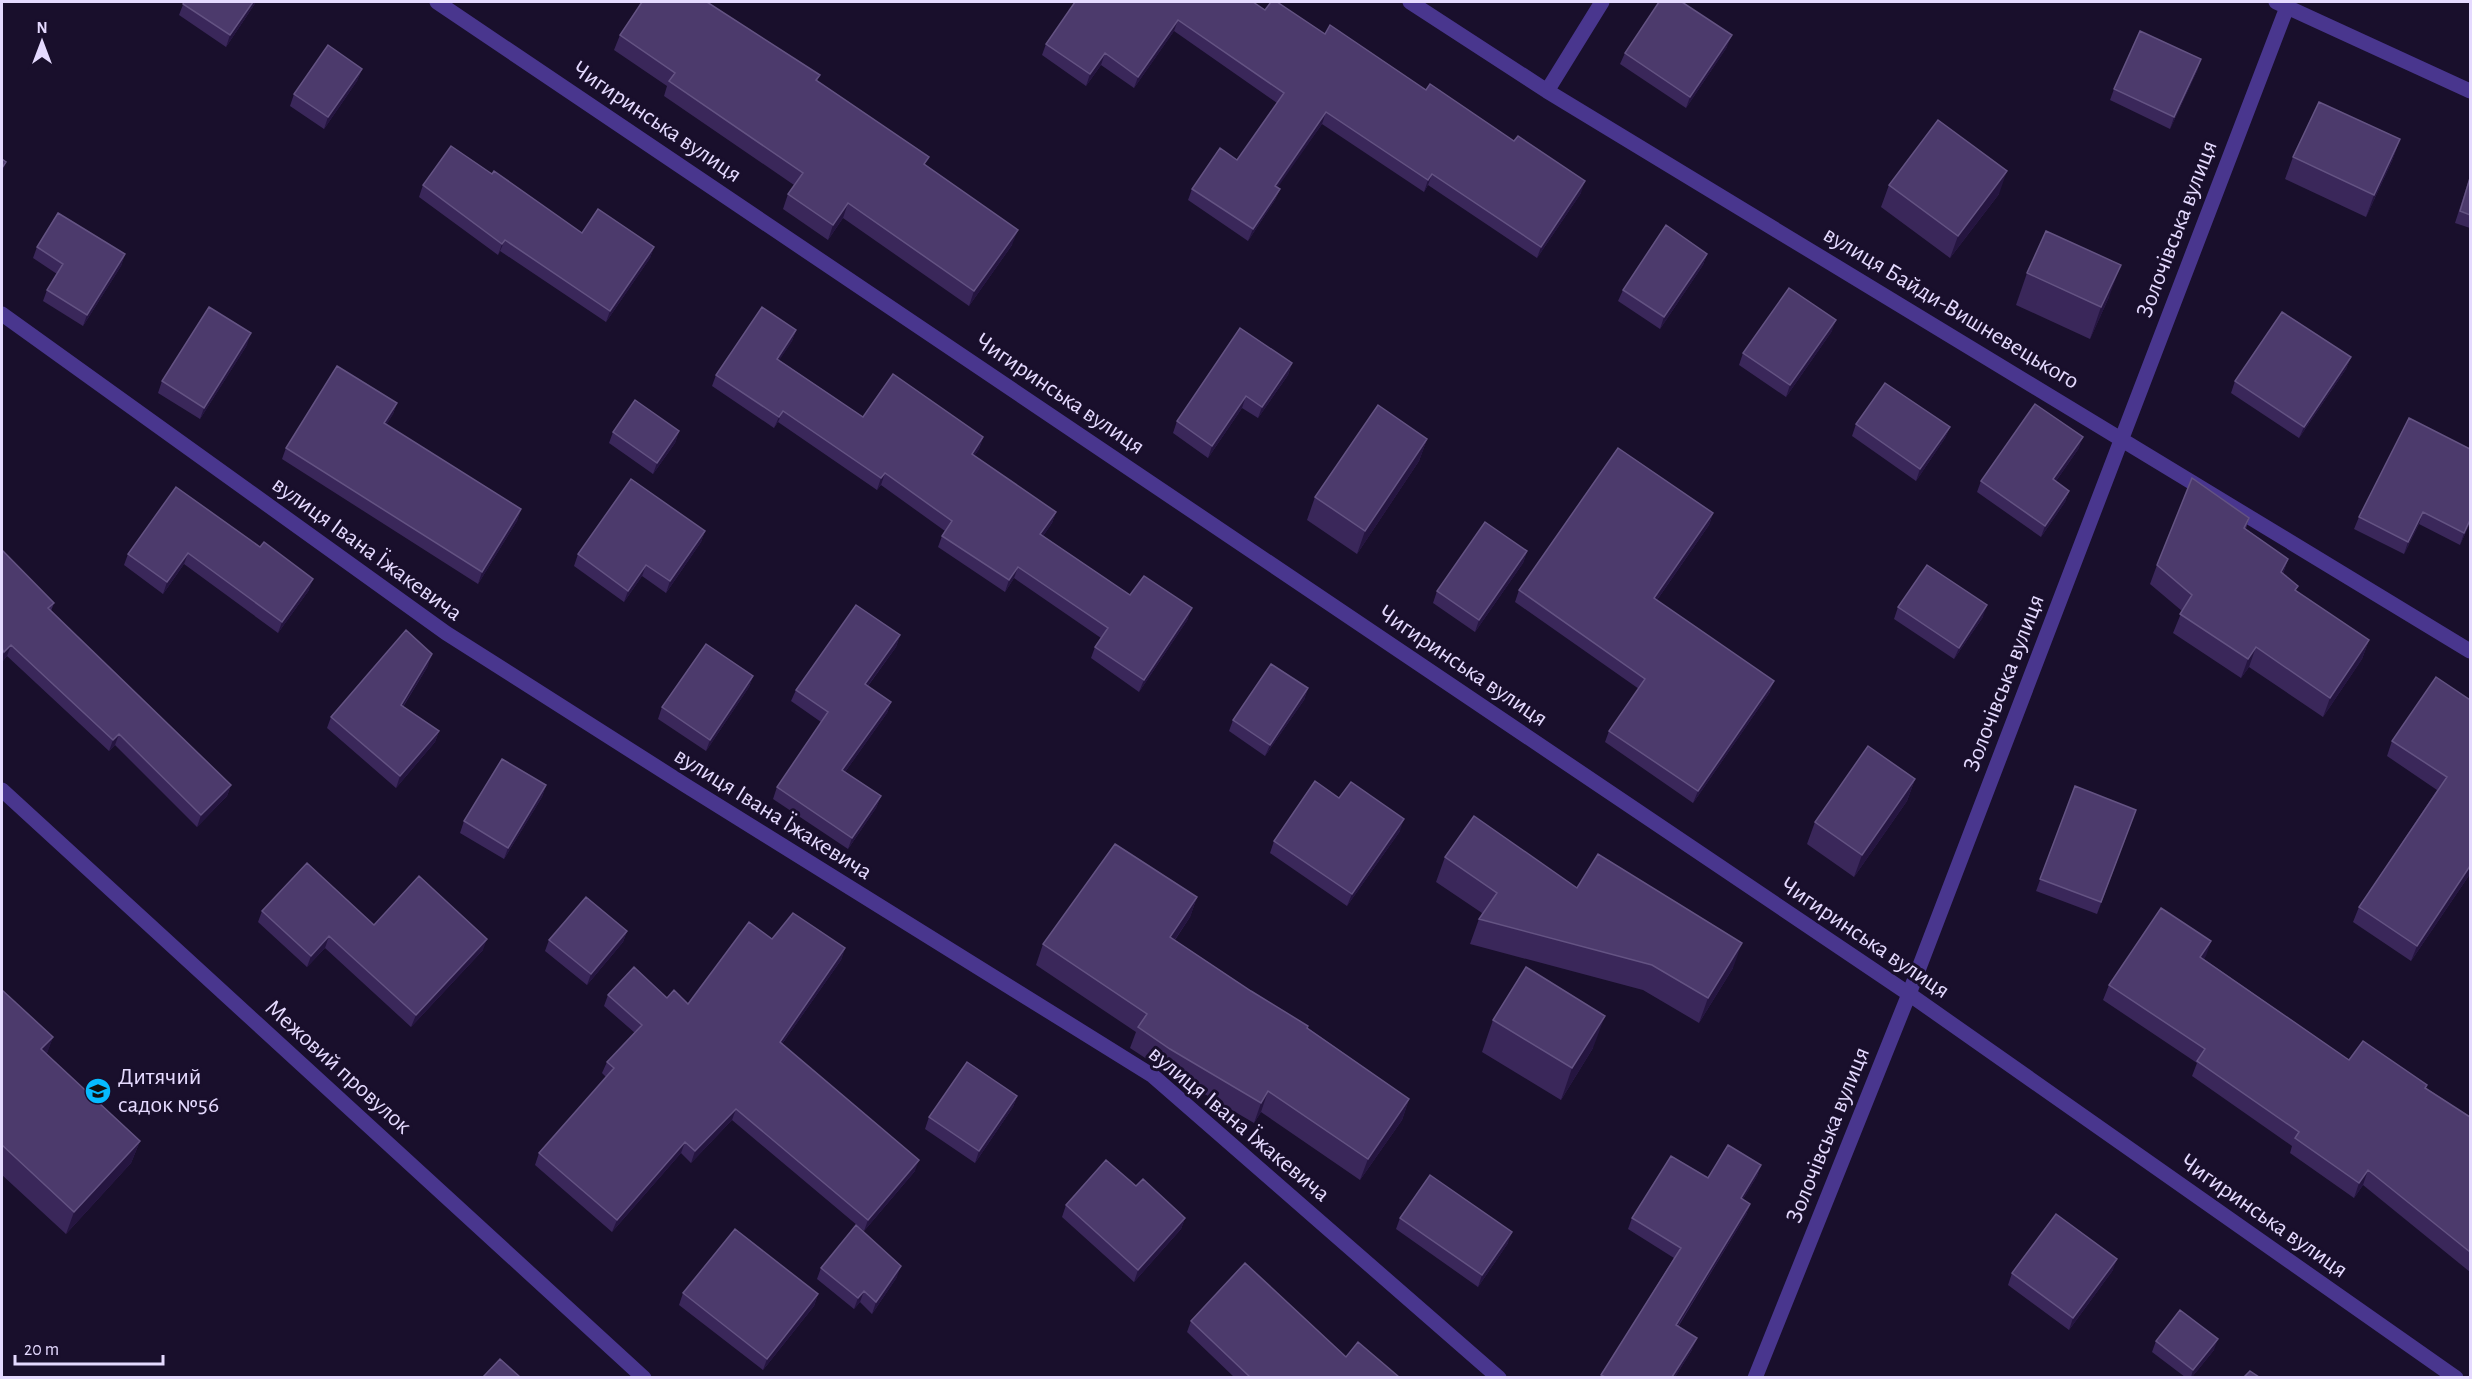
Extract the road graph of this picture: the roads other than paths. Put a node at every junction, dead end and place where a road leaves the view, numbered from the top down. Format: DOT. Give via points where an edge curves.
graph roads {
  1 [pos="437,2"];
  2 [pos="1410,2"];
  3 [pos="1602,2"];
  4 [pos="2284,3"];
  5 [pos="1547,91"];
  6 [pos="2470,91"];
  7 [pos="2,314"];
  8 [pos="2121,437"];
  9 [pos="2470,651"];
  10 [pos="2,790"];
  11 [pos="1909,994"];
  12 [pos="644,1377"];
  13 [pos="1499,1377"];
  14 [pos="1755,1377"];
  15 [pos="2456,1377"];
  1 -- 11 [label="street, Чигиринська вулиця"];
  2 -- 5 [label="street, вулиця Байди-Вишневецького"];
  3 -- 5 [label="street"];
  4 -- 6 [label="street"];
  4 -- 8 [label="street, Золочівська вулиця"];
  5 -- 8 [label="street, вулиця Байди-Вишневецького"];
  7 -- 13 [label="street, вулиця Івана Їжакевича" via="446,633 1153,1076"];
  8 -- 9 [label="street, вулиця Байди-Вишневецького"];
  8 -- 11 [label="street, Золочівська вулиця"];
  10 -- 12 [label="street, Межовий провулок"];
  11 -- 14 [label="street, Золочівська вулиця"];
  11 -- 15 [label="street, Чигиринська вулиця"];
}
